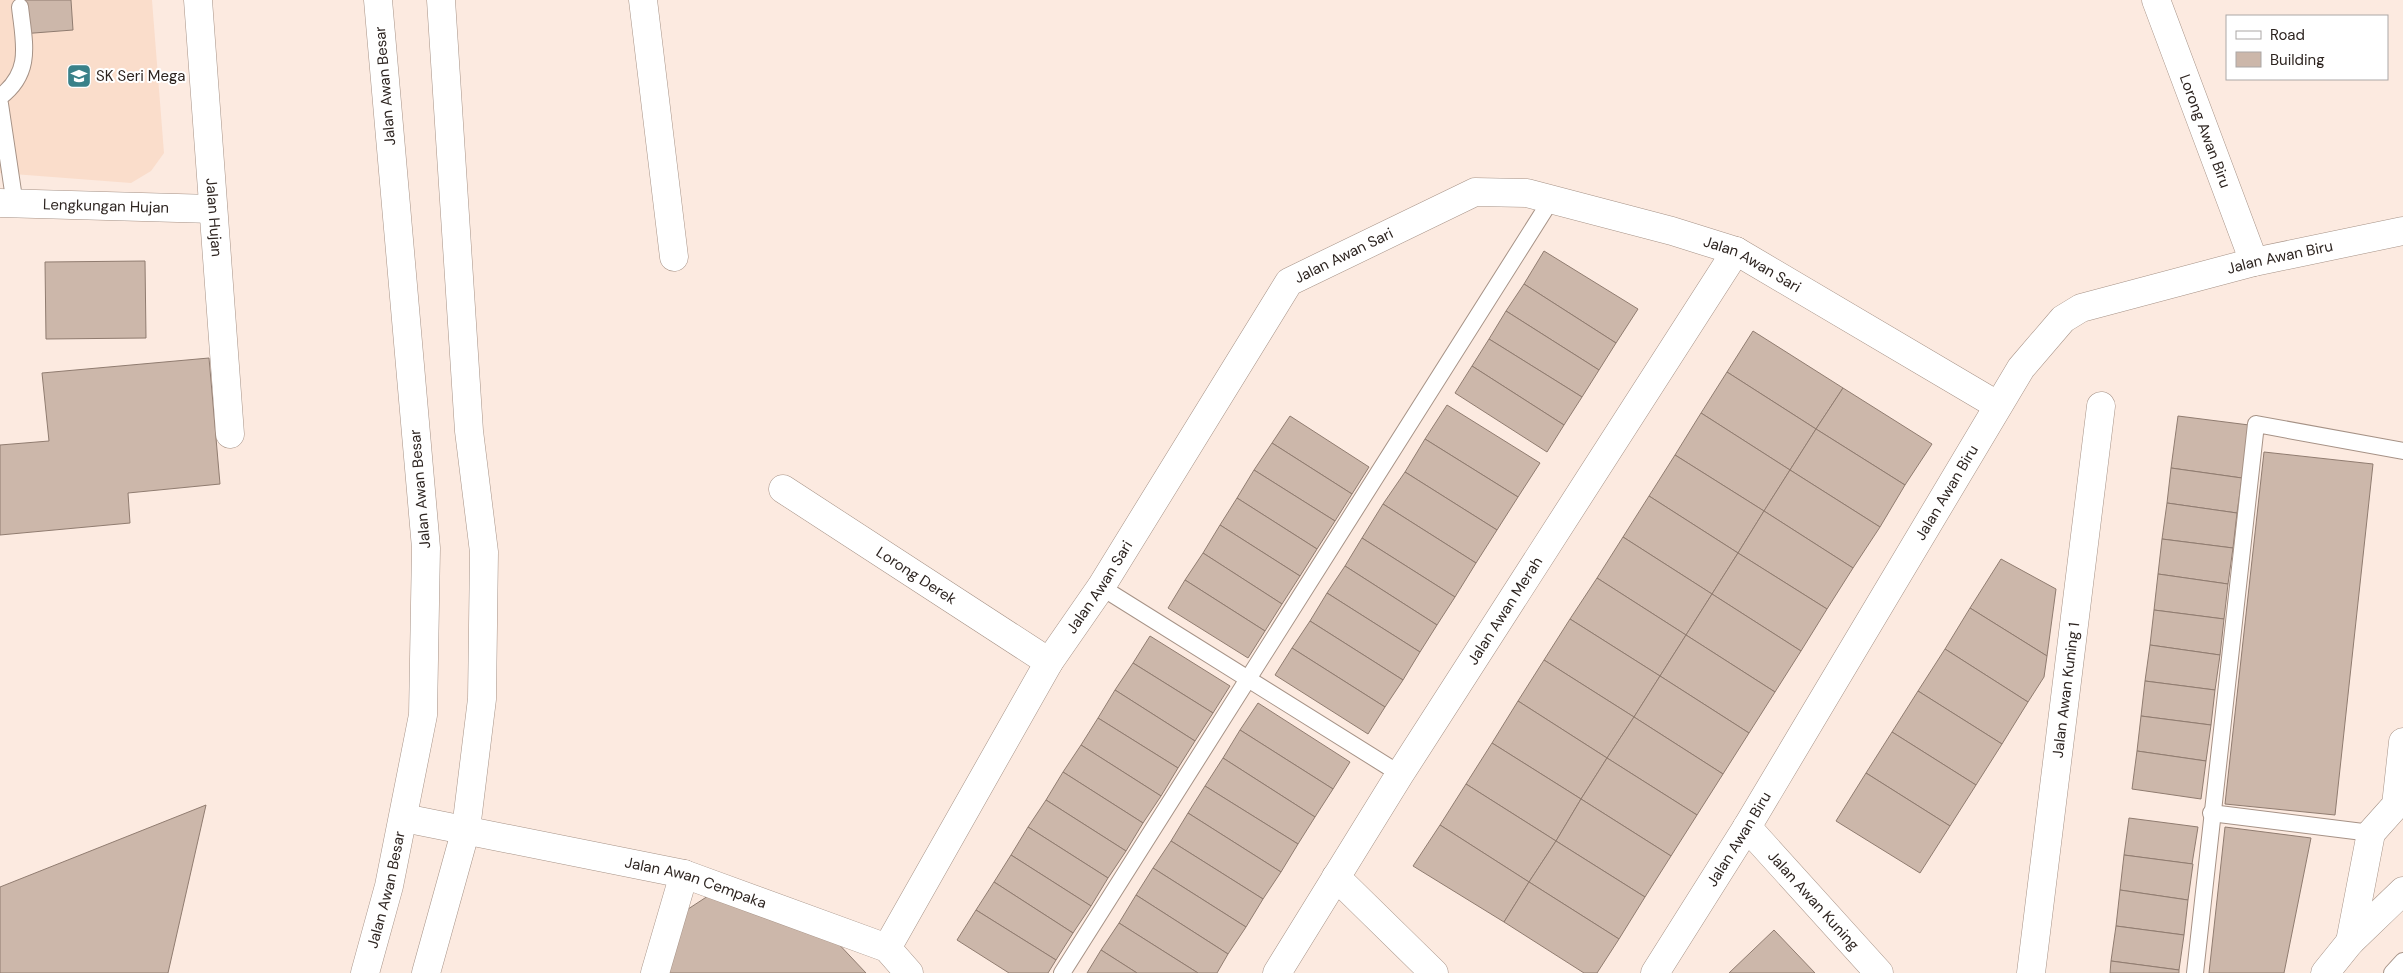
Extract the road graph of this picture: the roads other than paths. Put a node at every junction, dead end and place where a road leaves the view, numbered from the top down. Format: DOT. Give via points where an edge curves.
graph roads {
  1 [pos="198,0"];
  2 [pos="378,0"];
  3 [pos="441,0"];
  4 [pos="643,0"];
  5 [pos="2156,0"];
  6 [pos="20,7"];
  7 [pos="0,97"];
  8 [pos="0,104"];
  9 [pos="1551,200"];
  10 [pos="7,204"];
  11 [pos="213,208"];
  12 [pos="2403,231"];
  13 [pos="1736,251"];
  14 [pos="674,257"];
  15 [pos="2254,262"];
  16 [pos="1997,405"];
  17 [pos="2100,406"];
  18 [pos="230,434"];
  19 [pos="2403,451"];
  20 [pos="783,489"];
  21 [pos="1101,587"];
  22 [pos="1049,662"];
  23 [pos="1248,679"];
  24 [pos="2403,742"];
  25 [pos="1400,774"];
  26 [pos="2400,810"];
  27 [pos="2211,813"];
  28 [pos="404,818"];
  29 [pos="1747,827"];
  30 [pos="466,829"];
  31 [pos="2371,832"];
  32 [pos="684,874"];
  33 [pos="1336,876"];
  34 [pos="2403,891"];
  35 [pos="2350,942"];
  36 [pos="887,948"];
  37 [pos="2403,961"];
  38 [pos="365,973"];
  39 [pos="426,973"];
  40 [pos="655,973"];
  41 [pos="909,973"];
  42 [pos="1062,973"];
  43 [pos="1276,973"];
  44 [pos="1434,973"];
  45 [pos="1655,973"];
  46 [pos="1879,973"];
  47 [pos="2031,973"];
  48 [pos="2195,973"];
  49 [pos="2325,973"];
  50 [pos="2392,973"];
  1 -- 11 [label="street, Jalan Hujan"];
  2 -- 28 [label="street, Jalan Awan Besar" via="426,548 423,715"];
  3 -- 30 [label="street" via="470,431 484,552 482,699"];
  4 -- 14 [label="street"];
  5 -- 15 [label="street, Lorong Awan Biru"];
  6 -- 7 [label="lane" via="25,51 22,73"];
  8 -- 10 [label="lane"];
  9 -- 13 [label="street, Jalan Awan Sari"];
  9 -- 21 [label="street, Jalan Awan Sari" via="1527,193 1475,192 1289,282"];
  9 -- 23 [label="lane"];
  10 -- 11 [label="street, Lengkungan Hujan"];
  11 -- 18 [label="street, Jalan Hujan"];
  12 -- 15 [label="street, Jalan Awan Biru"];
  13 -- 16 [label="street, Jalan Awan Sari"];
  13 -- 25 [label="street, Jalan Awan Merah"];
  15 -- 16 [label="street, Jalan Awan Biru" via="2075,311 2063,319 2021,368"];
  16 -- 29 [label="street, Jalan Awan Biru"];
  17 -- 47 [label="street, Jalan Awan Kuning 1"];
  19 -- 27 [label="lane" via="2256,424"];
  20 -- 22 [label="street, Lorong Derek"];
  21 -- 22 [label="street, Jalan Awan Sari"];
  21 -- 23 [label="lane"];
  22 -- 36 [label="street, Jalan Awan Sari"];
  23 -- 25 [label="lane"];
  23 -- 42 [label="lane"];
  24 -- 26 [label="street"];
  25 -- 33 [label="street, Jalan Awan Merah"];
  26 -- 31 [label="street"];
  27 -- 31 [label="lane"];
  27 -- 48 [label="lane"];
  28 -- 30 [label="street, Jalan Awan Cempaka"];
  28 -- 38 [label="street, Jalan Awan Besar"];
  29 -- 45 [label="street, Jalan Awan Biru"];
  29 -- 46 [label="street, Jalan Awan Kuning"];
  30 -- 32 [label="street, Jalan Awan Cempaka"];
  30 -- 39 [label="street"];
  31 -- 35 [label="street"];
  32 -- 36 [label="street, Jalan Awan Cempaka"];
  32 -- 40 [label="street"];
  33 -- 43 [label="street, Jalan Awan Merah"];
  33 -- 44 [label="street"];
  34 -- 35 [label="street"];
  35 -- 49 [label="street"];
  36 -- 41 [label="street, Jalan Awan Cempaka"];
  37 -- 50 [label="lane"];
}
